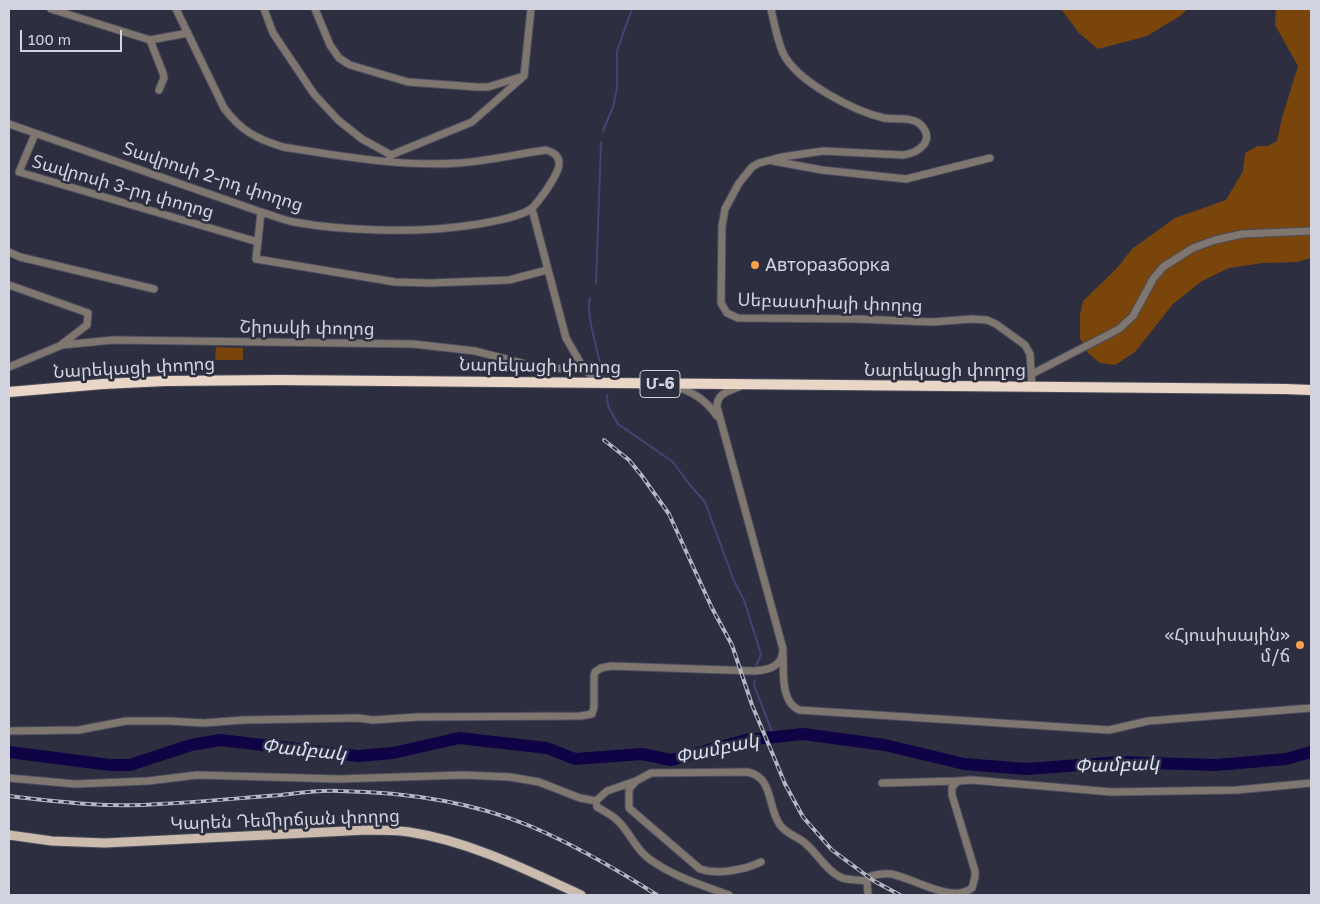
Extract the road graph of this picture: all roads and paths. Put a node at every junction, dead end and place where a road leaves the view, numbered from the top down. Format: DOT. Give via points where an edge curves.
graph roads {
  1 [pos="51,9"];
  2 [pos="176,9"];
  3 [pos="264,9"];
  4 [pos="316,9"];
  5 [pos="531,9"];
  6 [pos="771,9"];
  7 [pos="188,33"];
  8 [pos="150,40"];
  9 [pos="524,76"];
  10 [pos="159,90"];
  11 [pos="9,124"];
  12 [pos="35,134"];
  13 [pos="390,158"];
  14 [pos="990,158"];
  15 [pos="770,160"];
  16 [pos="532,209"];
  17 [pos="261,212"];
  18 [pos="1311,231"];
  19 [pos="258,242"];
  20 [pos="9,255"];
  21 [pos="547,270"];
  22 [pos="9,285"];
  23 [pos="154,289"];
  24 [pos="62,344"];
  25 [pos="9,367"];
  26 [pos="584,369"];
  27 [pos="1032,374"];
  28 [pos="601,384"];
  29 [pos="669,384"];
  30 [pos="744,384"];
  31 [pos="1032,386"];
  32 [pos="1311,390"];
  33 [pos="9,392"];
  34 [pos="721,422"];
  35 [pos="783,653"];
  36 [pos="1311,708"];
  37 [pos="9,731"];
  38 [pos="9,778"];
  39 [pos="636,781"];
  40 [pos="958,781"];
  41 [pos="882,783"];
  42 [pos="1311,783"];
  43 [pos="596,800"];
  44 [pos="9,835"];
  45 [pos="761,862"];
  46 [pos="867,881"];
  47 [pos="581,895"];
  48 [pos="729,895"];
  49 [pos="868,895"];
  1 -- 8 [label="street"];
  2 -- 7 [label="street"];
  3 -- 13 [label="street" via="273,34 314,94 338,120"];
  4 -- 9 [label="street" via="330,45 339,58 350,65 408,82 477,87 488,87"];
  5 -- 9 [label="street"];
  6 -- 15 [label="street, Սեբաստիայի փողոց" via="784,54 807,78 848,106 885,118 916,122 926,135 924,146 912,154 822,152"];
  7 -- 8 [label="street"];
  7 -- 13 [label="street" via="224,108 247,132 283,147"];
  8 -- 10 [label="street" via="164,74"];
  9 -- 13 [label="street" via="472,122"];
  11 -- 12 [label="street, Տավրոսի 2-րդ փողոց"];
  12 -- 17 [label="street, Տավրոսի 2-րդ փողոց"];
  12 -- 19 [label="street, Տավրոսի 3-րդ փողոց" via="19,172"];
  13 -- 16 [label="street" via="408,162 457,163 546,150 553,152 558,157 557,174"];
  14 -- 15 [label="street" via="906,179 822,170"];
  15 -- 27 [label="street, Սեբաստիայի փողոց" via="746,173 725,209 721,302 726,313 751,319 987,320 1025,345 1030,354"];
  16 -- 17 [label="street, Տավրոսի 2-րդ փողոց" via="464,226 430,229 333,227 293,222"];
  16 -- 21 [label="street"];
  17 -- 19 [label="street"];
  18 -- 27 [label="street" via="1242,234 1193,248 1163,267 1133,316 1119,329"];
  19 -- 21 [label="street" via="256,259 395,282 508,280"];
  20 -- 23 [label="street"];
  21 -- 26 [label="street" via="566,338"];
  22 -- 24 [label="street" via="88,313 87,325"];
  24 -- 25 [label="street, Շիրակի փողոց"];
  24 -- 26 [label="street, Շիրակի փողոց" via="113,340 413,344 475,351 542,368"];
  26 -- 28 [label="street"];
  27 -- 31 [label="street, Սեբաստիայի փողոց"];
  28 -- 29 [label="highway, Նարեկացի փողոց / Մ-6"];
  28 -- 33 [label="highway, Նարեկացի փողոց / Մ-6" via="165,381"];
  29 -- 30 [label="highway, Նարեկացի փողոց / Մ-6"];
  29 -- 34 [label="street" via="693,392 704,400"];
  30 -- 31 [label="highway, Նարեկացի փողոց / Մ-6"];
  30 -- 34 [label="street" via="719,397 717,407"];
  31 -- 32 [label="highway, Նարեկացի փողոց / Մ-6"];
  34 -- 35 [label="street"];
  35 -- 36 [label="street" via="786,694 792,707 799,710 1109,730 1148,721"];
  35 -- 37 [label="street" via="778,664 768,670 601,668 594,676 592,714 580,716 204,723 126,721 79,730"];
  38 -- 43 [label="street" via="75,784 197,775 339,779 464,775 539,782 580,798"];
  39 -- 43 [label="street" via="607,791"];
  39 -- 45 [label="street" via="629,789 629,808 700,869 708,872 731,870"];
  39 -- 46 [label="street" via="651,773 756,774 765,783 776,818 787,833 802,841 840,877"];
  40 -- 41 [label="street"];
  40 -- 42 [label="street" via="1112,792 1237,790"];
  40 -- 46 [label="street" via="952,787 952,795 975,871 972,888 950,894 887,874 868,877"];
  43 -- 48 [label="street" via="597,807 617,820 648,858 668,871"];
  44 -- 47 [label="main road, Կարեն Դեմիրճյան փողոց" via="105,843 367,830 407,831 438,837 482,852"];
  46 -- 49 [label="street"];
}
